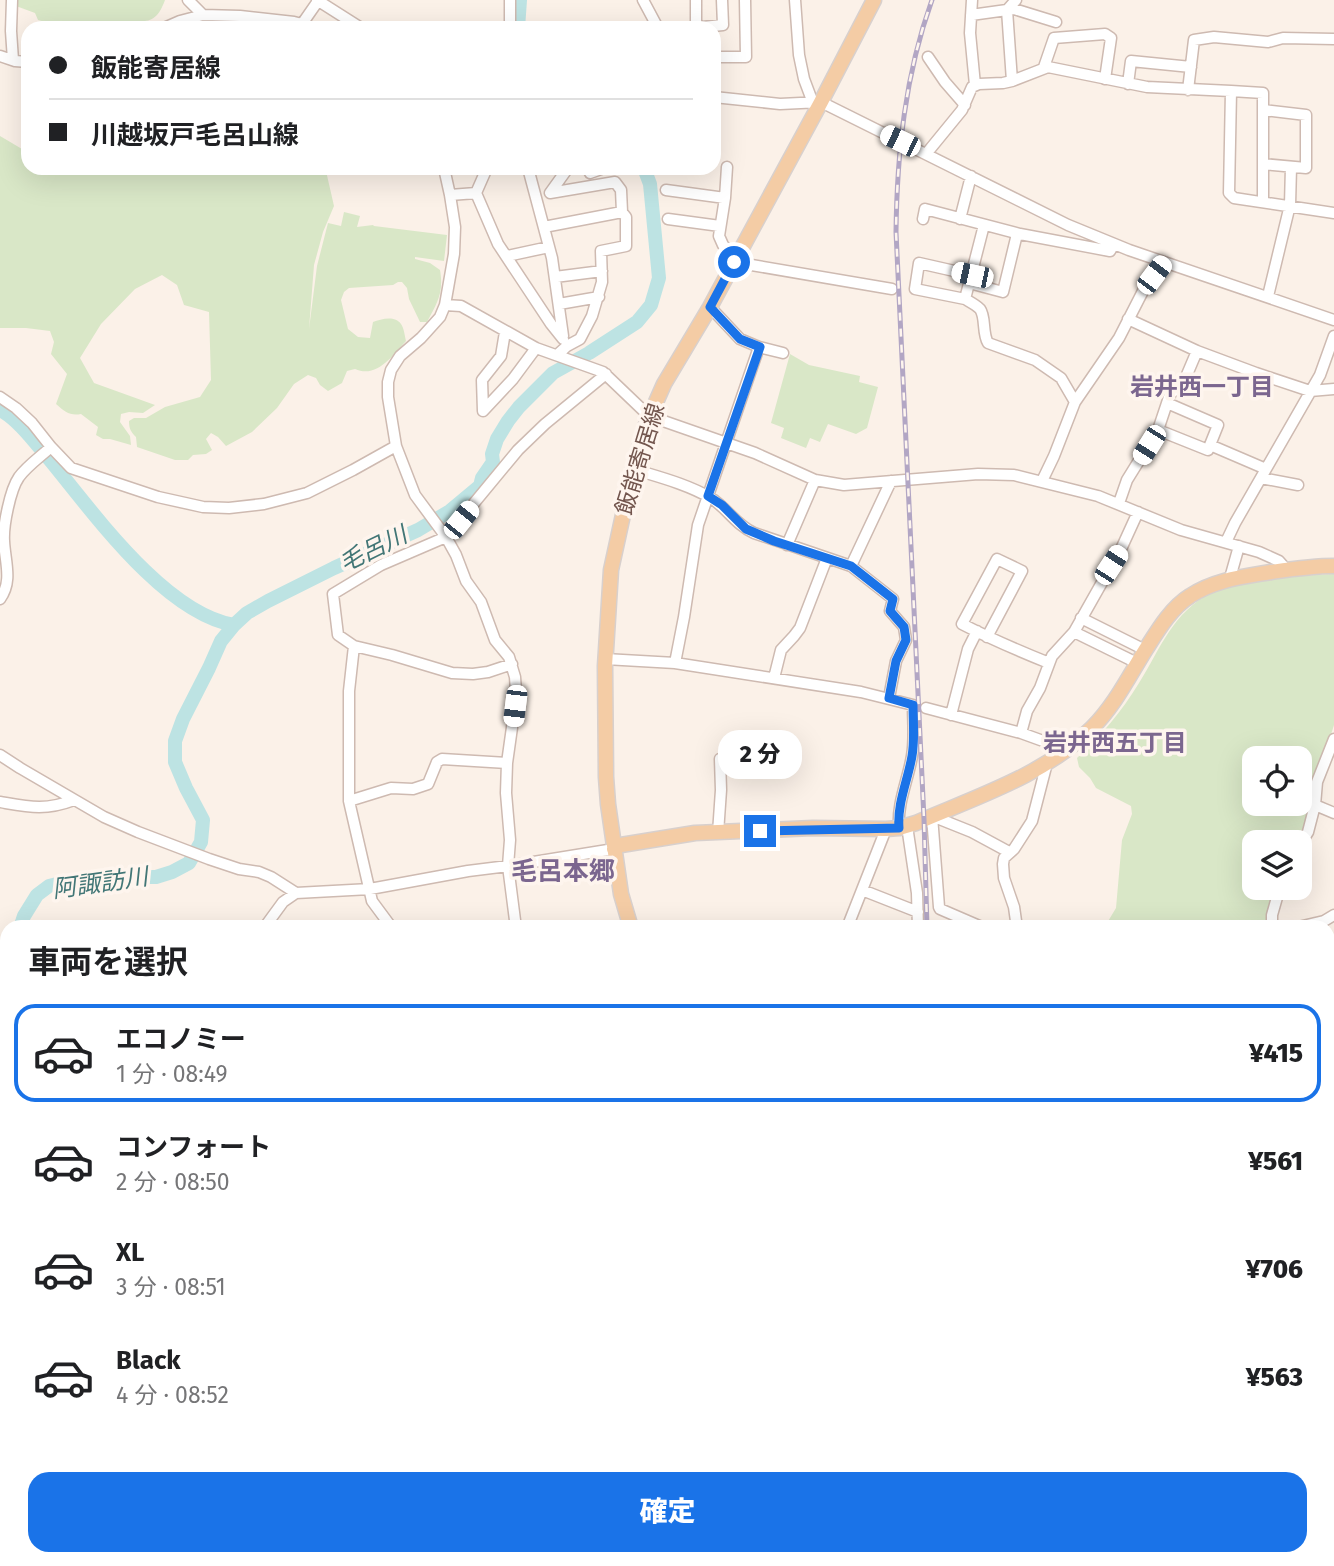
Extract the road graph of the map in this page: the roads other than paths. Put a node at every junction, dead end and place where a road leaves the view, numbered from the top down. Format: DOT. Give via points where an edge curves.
graph roads {
  1 [pos="12,0"];
  2 [pos="188,0"];
  3 [pos="510,0"];
  4 [pos="643,0"];
  5 [pos="696,0"];
  6 [pos="722,0"];
  7 [pos="745,0"];
  8 [pos="795,0"];
  9 [pos="874,0"];
  10 [pos="972,0"];
  11 [pos="1016,0"];
  12 [pos="318,1"];
  13 [pos="1007,10"];
  14 [pos="203,15"];
  15 [pos="971,15"];
  16 [pos="180,21"];
  17 [pos="272,21"];
  18 [pos="307,21"];
  19 [pos="350,21"];
  20 [pos="510,21"];
  21 [pos="654,21"];
  22 [pos="694,21"];
  23 [pos="1056,22"];
  24 [pos="721,25"];
  25 [pos="1334,39"];
  26 [pos="0,56"];
  27 [pos="721,57"];
  28 [pos="928,57"];
  29 [pos="13,60"];
  30 [pos="21,61"];
  31 [pos="1044,67"];
  32 [pos="1191,67"];
  33 [pos="1105,79"];
  34 [pos="1012,81"];
  35 [pos="1128,84"];
  36 [pos="975,85"];
  37 [pos="1188,90"];
  38 [pos="1231,91"];
  39 [pos="721,98"];
  40 [pos="817,102"];
  41 [pos="965,105"];
  42 [pos="1264,110"];
  43 [pos="926,154"];
  44 [pos="1263,164"];
  45 [pos="727,167"];
  46 [pos="1291,167"];
  47 [pos="445,175"];
  48 [pos="485,175"];
  49 [pos="530,175"];
  50 [pos="563,175"];
  51 [pos="971,176"];
  52 [pos="666,190"];
  53 [pos="476,193"];
  54 [pos="550,193"];
  55 [pos="450,195"];
  56 [pos="725,198"];
  57 [pos="1263,202"];
  58 [pos="1290,205"];
  59 [pos="539,208"];
  60 [pos="622,212"];
  61 [pos="1334,213"];
  62 [pos="668,219"];
  63 [pos="923,219"];
  64 [pos="960,219"];
  65 [pos="984,225"];
  66 [pos="720,226"];
  67 [pos="544,227"];
  68 [pos="1017,234"];
  69 [pos="1114,244"];
  70 [pos="549,247"];
  71 [pos="507,256"];
  72 [pos="735,260"];
  73 [pos="1164,262"];
  74 [pos="602,271"];
  75 [pos="555,278"];
  76 [pos="970,279"];
  77 [pos="892,289"];
  78 [pos="1268,296"];
  79 [pos="599,297"];
  80 [pos="965,299"];
  81 [pos="445,303"];
  82 [pos="559,304"];
  83 [pos="710,307"];
  84 [pos="1128,319"];
  85 [pos="1334,320"];
  86 [pos="505,332"];
  87 [pos="1334,336"];
  88 [pos="760,347"];
  89 [pos="536,348"];
  90 [pos="563,349"];
  91 [pos="1197,351"];
  92 [pos="783,353"];
  93 [pos="603,372"];
  94 [pos="1334,389"];
  95 [pos="1310,391"];
  96 [pos="0,397"];
  97 [pos="1075,402"];
  98 [pos="1167,403"];
  99 [pos="649,416"];
  100 [pos="1158,430"];
  101 [pos="726,443"];
  102 [pos="1210,444"];
  103 [pos="396,446"];
  104 [pos="49,449"];
  105 [pos="633,469"];
  106 [pos="1263,473"];
  107 [pos="815,480"];
  108 [pos="891,481"];
  109 [pos="1042,481"];
  110 [pos="1297,485"];
  111 [pos="708,496"];
  112 [pos="1119,503"];
  113 [pos="1138,512"];
  114 [pos="445,536"];
  115 [pos="1226,542"];
  116 [pos="787,545"];
  117 [pos="1239,546"];
  118 [pos="827,558"];
  119 [pos="851,566"];
  120 [pos="1334,566"];
  121 [pos="1287,570"];
  122 [pos="1230,579"];
  123 [pos="0,600"];
  124 [pos="1081,618"];
  125 [pos="1074,632"];
  126 [pos="982,634"];
  127 [pos="354,646"];
  128 [pos="1141,657"];
  129 [pos="605,659"];
  130 [pos="675,663"];
  131 [pos="1049,663"];
  132 [pos="512,664"];
  133 [pos="774,678"];
  134 [pos="889,698"];
  135 [pos="926,708"];
  136 [pos="951,715"];
  137 [pos="1021,733"];
  138 [pos="1334,739"];
  139 [pos="1068,750"];
  140 [pos="0,755"];
  141 [pos="752,755"];
  142 [pos="507,763"];
  143 [pos="1047,763"];
  144 [pos="74,800"];
  145 [pos="349,801"];
  146 [pos="0,802"];
  147 [pos="1314,805"];
  148 [pos="1334,813"];
  149 [pos="932,816"];
  150 [pos="897,828"];
  151 [pos="1308,830"];
  152 [pos="718,833"];
  153 [pos="614,849"];
  154 [pos="1009,852"];
  155 [pos="508,866"];
  156 [pos="370,889"];
  157 [pos="862,890"];
  158 [pos="296,893"];
  159 [pos="1276,900"];
  160 [pos="918,912"];
  161 [pos="270,920"];
  162 [pos="387,920"];
  163 [pos="515,920"];
  164 [pos="629,920"];
  165 [pos="850,920"];
  166 [pos="918,920"];
  167 [pos="957,920"];
  168 [pos="1016,920"];
  169 [pos="1272,920"];
  1 -- 29 [label="street"];
  2 -- 14 [label="street"];
  3 -- 20 [label="street"];
  4 -- 21 [label="street"];
  5 -- 22 [label="street"];
  6 -- 24 [label="street"];
  7 -- 27 [label="street" via="746,57"];
  8 -- 40 [label="street" via="804,79"];
  9 -- 40 [label="main road, 飯能寄居線"];
  10 -- 15 [label="street"];
  11 -- 13 [label="street"];
  12 -- 18 [label="street"];
  12 -- 19 [label="street"];
  13 -- 15 [label="street"];
  13 -- 23 [label="street"];
  13 -- 34 [label="street"];
  14 -- 16 [label="street"];
  14 -- 17 [label="street"];
  15 -- 36 [label="street"];
  25 -- 32 [label="street" via="1283,38 1268,43 1214,37 1194,40"];
  26 -- 29 [label="street"];
  28 -- 41 [label="street"];
  29 -- 30 [label="street"];
  31 -- 33 [label="street"];
  31 -- 33 [label="street" via="1054,38 1104,34 1111,38"];
  31 -- 34 [label="street"];
  32 -- 35 [label="street" via="1130,61"];
  32 -- 37 [label="street"];
  33 -- 35 [label="street"];
  34 -- 36 [label="street"];
  35 -- 37 [label="street"];
  36 -- 41 [label="street"];
  37 -- 38 [label="street"];
  38 -- 42 [label="street" via="1263,93"];
  38 -- 57 [label="street" via="1229,193 1234,198"];
  39 -- 40 [label="street" via="780,104"];
  40 -- 43 [label="street"];
  40 -- 72 [label="main road, 飯能寄居線"];
  41 -- 43 [label="street"];
  42 -- 44 [label="street"];
  42 -- 46 [label="street" via="1306,115 1306,167"];
  43 -- 51 [label="street"];
  44 -- 46 [label="street"];
  44 -- 57 [label="street"];
  45 -- 56 [label="street"];
  46 -- 58 [label="street"];
  47 -- 55 [label="street"];
  48 -- 53 [label="street"];
  49 -- 59 [label="street"];
  50 -- 54 [label="street"];
  51 -- 64 [label="street"];
  51 -- 69 [label="street"];
  52 -- 56 [label="street"];
  53 -- 55 [label="street"];
  53 -- 71 [label="street"];
  54 -- 59 [label="street"];
  54 -- 60 [label="street" via="615,182 621,190"];
  55 -- 81 [label="street" via="454,254"];
  56 -- 66 [label="street"];
  57 -- 58 [label="street"];
  58 -- 61 [label="street"];
  58 -- 78 [label="street"];
  59 -- 67 [label="street"];
  60 -- 67 [label="street"];
  60 -- 74 [label="street" via="626,246 601,251"];
  62 -- 66 [label="street"];
  63 -- 64 [label="street" via="925,209"];
  64 -- 65 [label="street"];
  65 -- 68 [label="street"];
  65 -- 76 [label="street"];
  66 -- 72 [label="street" via="719,236"];
  67 -- 70 [label="street"];
  68 -- 69 [label="street" via="1110,251"];
  68 -- 76 [label="street" via="1003,292"];
  69 -- 73 [label="street"];
  70 -- 71 [label="street"];
  70 -- 75 [label="street"];
  71 -- 90 [label="street"];
  72 -- 77 [label="street"];
  72 -- 83 [label="main road, 飯能寄居線"];
  73 -- 78 [label="street"];
  73 -- 84 [label="street"];
  74 -- 75 [label="street"];
  74 -- 79 [label="street"];
  75 -- 82 [label="street"];
  76 -- 80 [label="street"];
  76 -- 80 [label="street" via="919,263 915,289"];
  78 -- 85 [label="street"];
  79 -- 82 [label="street"];
  79 -- 90 [label="street" via="580,339"];
  80 -- 97 [label="street" via="982,314 988,343 1035,359 1060,378"];
  81 -- 86 [label="street" via="461,306"];
  81 -- 103 [label="street" via="440,317 391,370 388,397"];
  82 -- 90 [label="street"];
  83 -- 88 [label="street" via="740,339"];
  83 -- 99 [label="main road, 飯能寄居線"];
  84 -- 91 [label="street"];
  84 -- 97 [label="street"];
  86 -- 89 [label="street"];
  86 -- 89 [label="street" via="501,356 482,380 483,411"];
  87 -- 95 [label="street"];
  88 -- 92 [label="street"];
  88 -- 101 [label="street"];
  89 -- 90 [label="street"];
  90 -- 93 [label="street"];
  91 -- 95 [label="street"];
  91 -- 98 [label="street" via="1183,384 1170,394"];
  93 -- 99 [label="street"];
  93 -- 114 [label="street" via="518,450"];
  94 -- 95 [label="street"];
  95 -- 106 [label="street"];
  96 -- 104 [label="street" via="32,423"];
  97 -- 109 [label="street"];
  98 -- 100 [label="street"];
  98 -- 102 [label="street" via="1218,425"];
  99 -- 101 [label="street"];
  99 -- 105 [label="main road, 飯能寄居線"];
  100 -- 102 [label="street" via="1208,450"];
  100 -- 112 [label="street"];
  101 -- 107 [label="street"];
  101 -- 111 [label="street"];
  102 -- 106 [label="street"];
  103 -- 104 [label="street" via="307,493 229,508 158,497 71,468"];
  103 -- 114 [label="street" via="415,495"];
  104 -- 123 [label="street" via="15,484 4,539 7,587"];
  105 -- 111 [label="street"];
  105 -- 129 [label="main road, 飯能寄居線" via="611,570"];
  106 -- 110 [label="street"];
  106 -- 115 [label="street"];
  107 -- 108 [label="street" via="844,485"];
  107 -- 116 [label="street"];
  108 -- 109 [label="street" via="994,473"];
  108 -- 119 [label="street"];
  109 -- 112 [label="street"];
  111 -- 116 [label="street" via="746,529"];
  111 -- 130 [label="street" via="698,525"];
  112 -- 113 [label="street"];
  113 -- 115 [label="street"];
  113 -- 124 [label="street"];
  114 -- 127 [label="street" via="381,565 333,594 338,635"];
  114 -- 132 [label="street" via="481,602 495,640"];
  115 -- 117 [label="street"];
  116 -- 118 [label="street"];
  117 -- 121 [label="street" via="1279,561"];
  117 -- 122 [label="street"];
  118 -- 119 [label="street"];
  118 -- 133 [label="street" via="800,628 781,650"];
  119 -- 134 [label="street" via="893,599 890,611 904,627 906,640 896,661"];
  120 -- 121 [label="main road"];
  121 -- 122 [label="main road"];
  122 -- 128 [label="main road" via="1188,597"];
  124 -- 125 [label="street"];
  124 -- 128 [label="street"];
  125 -- 128 [label="street"];
  125 -- 131 [label="street"];
  126 -- 126 [label="street" via="962,624 997,559 1022,571"];
  126 -- 131 [label="street"];
  126 -- 136 [label="street" via="968,649"];
  127 -- 132 [label="street" via="452,673 488,673"];
  127 -- 145 [label="street" via="349,691"];
  128 -- 139 [label="main road" via="1112,704"];
  129 -- 130 [label="street"];
  129 -- 153 [label="main road, 飯能寄居線" via="606,777"];
  130 -- 133 [label="street"];
  131 -- 137 [label="street"];
  132 -- 142 [label="street" via="516,691"];
  133 -- 134 [label="street"];
  134 -- 150 [label="street" via="913,705 912,758"];
  135 -- 136 [label="street"];
  136 -- 137 [label="street"];
  137 -- 139 [label="street"];
  138 -- 147 [label="street" via="1317,782"];
  139 -- 143 [label="main road"];
  140 -- 144 [label="street"];
  141 -- 152 [label="street" via="720,759"];
  142 -- 145 [label="street" via="442,759 428,784 391,788"];
  142 -- 155 [label="street"];
  143 -- 149 [label="main road"];
  143 -- 154 [label="street" via="1032,821"];
  144 -- 146 [label="street" via="36,808"];
  144 -- 158 [label="street" via="138,832 271,877"];
  145 -- 156 [label="street"];
  147 -- 148 [label="street"];
  147 -- 151 [label="street"];
  149 -- 150 [label="main road"];
  149 -- 154 [label="street"];
  149 -- 167 [label="street" via="939,907"];
  150 -- 152 [label="main road"];
  150 -- 157 [label="street"];
  150 -- 160 [label="street"];
  152 -- 153 [label="main road" via="674,835"];
  153 -- 155 [label="street"];
  153 -- 164 [label="main road, 飯能寄居線"];
  154 -- 168 [label="street" via="1002,869"];
  155 -- 156 [label="street"];
  155 -- 163 [label="street"];
  156 -- 158 [label="street"];
  156 -- 162 [label="street" via="372,901"];
  157 -- 160 [label="street"];
  157 -- 165 [label="street"];
  158 -- 161 [label="street"];
  159 -- 169 [label="street"];
  160 -- 166 [label="street"];
}
